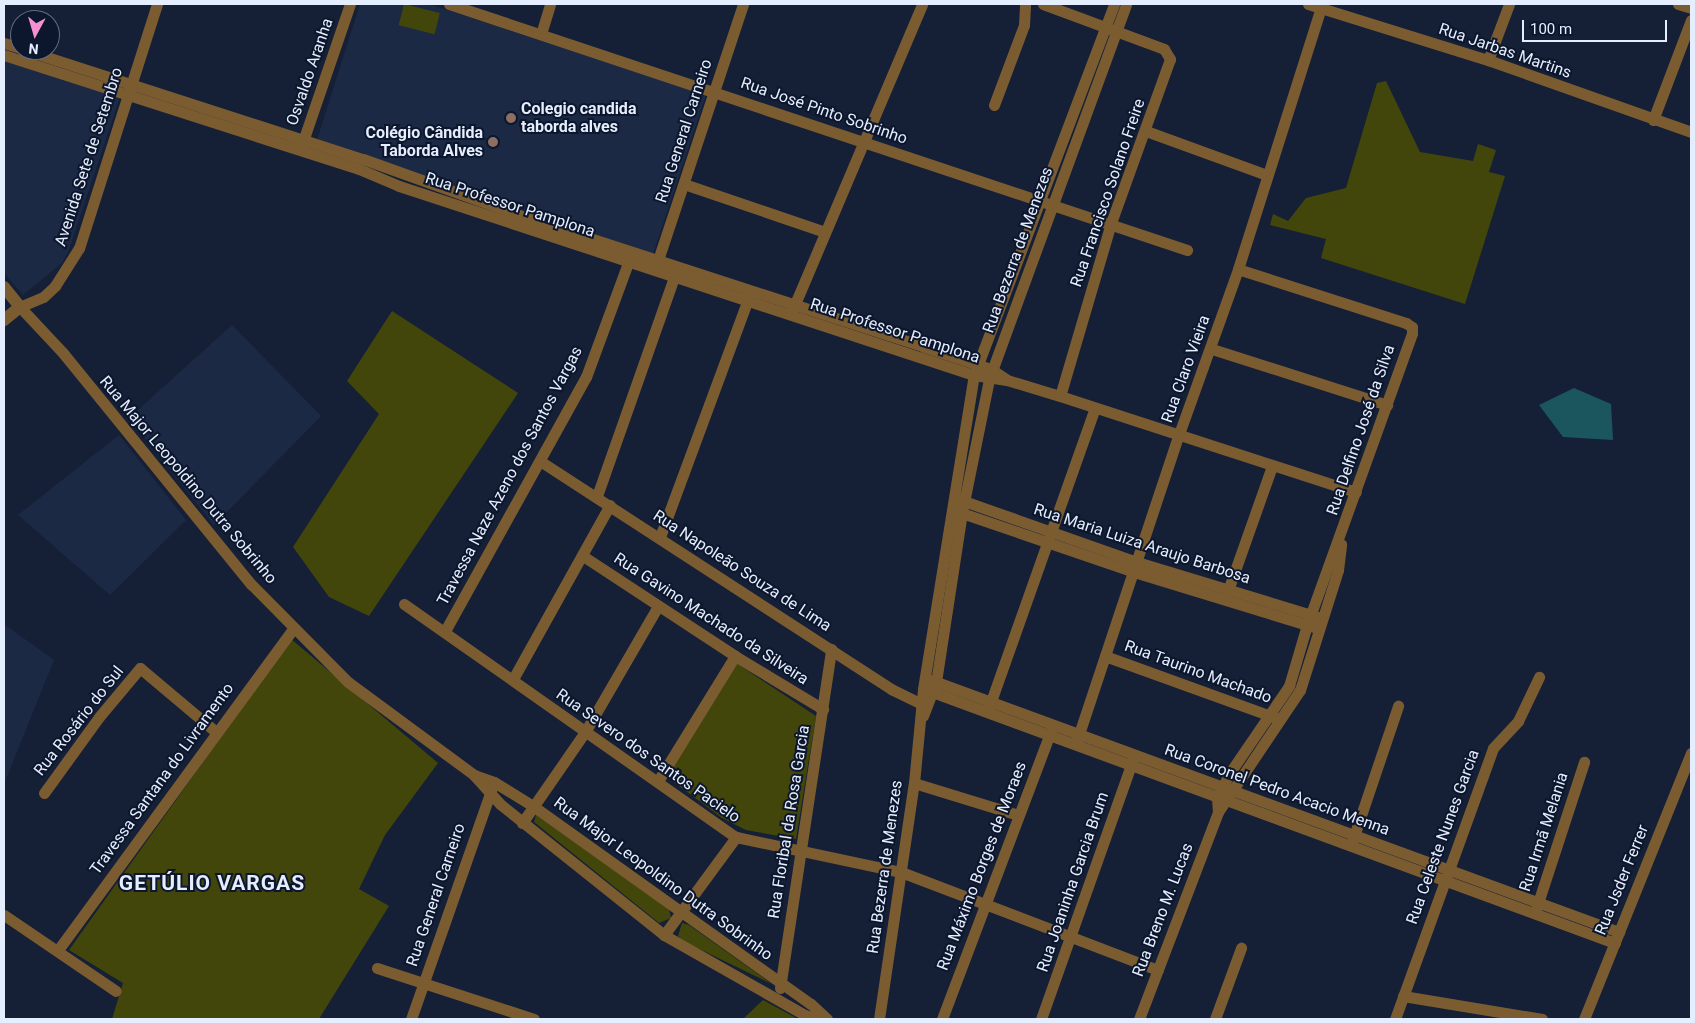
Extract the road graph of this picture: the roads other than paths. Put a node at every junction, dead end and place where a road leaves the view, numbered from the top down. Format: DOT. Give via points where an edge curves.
graph roads {
  1 [pos="157,4"];
  2 [pos="350,4"];
  3 [pos="449,4"];
  4 [pos="550,4"];
  5 [pos="742,4"];
  6 [pos="922,4"];
  7 [pos="1026,4"];
  8 [pos="1043,4"];
  9 [pos="1114,4"];
  10 [pos="1126,4"];
  11 [pos="1308,4"];
  12 [pos="1509,4"];
  13 [pos="1678,4"];
  14 [pos="1322,6"];
  15 [pos="1691,8"];
  16 [pos="1691,20"];
  17 [pos="1112,28"];
  18 [pos="541,34"];
  19 [pos="38,60"];
  20 [pos="1488,60"];
  21 [pos="128,90"];
  22 [pos="715,90"];
  23 [pos="994,104"];
  24 [pos="234,119"];
  25 [pos="1652,120"];
  26 [pos="231,130"];
  27 [pos="1146,131"];
  28 [pos="1691,132"];
  29 [pos="864,143"];
  30 [pos="302,145"];
  31 [pos="1267,175"];
  32 [pos="684,184"];
  33 [pos="1046,201"];
  34 [pos="1111,223"];
  35 [pos="825,232"];
  36 [pos="1187,250"];
  37 [pos="630,256"];
  38 [pos="657,264"];
  39 [pos="1238,269"];
  40 [pos="676,270"];
  41 [pos="4,288"];
  42 [pos="750,295"];
  43 [pos="20,307"];
  44 [pos="792,309"];
  45 [pos="4,320"];
  46 [pos="994,321"];
  47 [pos="1007,326"];
  48 [pos="1212,349"];
  49 [pos="976,370"];
  50 [pos="990,374"];
  51 [pos="1060,396"];
  52 [pos="1387,405"];
  53 [pos="1095,408"];
  54 [pos="967,419"];
  55 [pos="980,422"];
  56 [pos="1179,434"];
  57 [pos="540,461"];
  58 [pos="1272,466"];
  59 [pos="1356,492"];
  60 [pos="597,496"];
  61 [pos="610,505"];
  62 [pos="958,505"];
  63 [pos="660,537"];
  64 [pos="1049,537"];
  65 [pos="583,556"];
  66 [pos="1136,567"];
  67 [pos="1227,595"];
  68 [pos="937,596"];
  69 [pos="949,597"];
  70 [pos="404,604"];
  71 [pos="658,606"];
  72 [pos="1315,622"];
  73 [pos="294,628"];
  74 [pos="445,631"];
  75 [pos="831,649"];
  76 [pos="735,656"];
  77 [pos="1105,656"];
  78 [pos="1539,677"];
  79 [pos="513,679"];
  80 [pos="929,685"];
  81 [pos="925,706"];
  82 [pos="989,706"];
  83 [pos="1398,706"];
  84 [pos="823,709"];
  85 [pos="1274,717"];
  86 [pos="1052,729"];
  87 [pos="216,732"];
  88 [pos="585,732"];
  89 [pos="1078,738"];
  90 [pos="1691,753"];
  91 [pos="1132,761"];
  92 [pos="1584,762"];
  93 [pos="474,775"];
  94 [pos="658,781"];
  95 [pos="494,782"];
  96 [pos="914,783"];
  97 [pos="44,793"];
  98 [pos="489,794"];
  99 [pos="1224,795"];
  100 [pos="533,806"];
  101 [pos="1018,815"];
  102 [pos="522,823"];
  103 [pos="736,837"];
  104 [pos="1352,841"];
  105 [pos="803,849"];
  106 [pos="901,872"];
  107 [pos="1445,874"];
  108 [pos="985,905"];
  109 [pos="1536,907"];
  110 [pos="680,912"];
  111 [pos="4,915"];
  112 [pos="1619,932"];
  113 [pos="664,935"];
  114 [pos="1071,938"];
  115 [pos="1614,943"];
  116 [pos="1241,948"];
  117 [pos="58,950"];
  118 [pos="377,968"];
  119 [pos="1158,970"];
  120 [pos="422,982"];
  121 [pos="781,983"];
  122 [pos="116,991"];
  123 [pos="1404,996"];
  124 [pos="777,999"];
  125 [pos="411,1019"];
  126 [pos="534,1019"];
  127 [pos="819,1019"];
  128 [pos="826,1019"];
  129 [pos="879,1019"];
  130 [pos="942,1019"];
  131 [pos="1041,1019"];
  132 [pos="1139,1019"];
  133 [pos="1215,1019"];
  134 [pos="1395,1019"];
  135 [pos="1542,1019"];
  136 [pos="1584,1019"];
  1 -- 21 [label="street, Avenida Sete de Setembro"];
  2 -- 30 [label="street, Osvaldo Aranha"];
  3 -- 18 [label="street, Rua José Pinto Sobrinho"];
  4 -- 18 [label="street"];
  5 -- 22 [label="street, Rua General Carneiro"];
  6 -- 29 [label="street"];
  7 -- 23 [label="street" via="1024,25"];
  8 -- 17 [label="street"];
  9 -- 17 [label="street, Rua Bezerra de Menezes"];
  10 -- 17 [label="street, Rua Bezerra de Menezes"];
  11 -- 14 [label="street, Rua Jarbas Martins"];
  12 -- 20 [label="street"];
  13 -- 15 [label="street"];
  14 -- 20 [label="street, Rua Jarbas Martins"];
  14 -- 31 [label="street, Rua Claro Vieira"];
  16 -- 25 [label="street"];
  17 -- 27 [label="street, Rua Francisco Solano Freire" via="1164,50 1170,59"];
  17 -- 33 [label="street, Rua Bezerra de Menezes"];
  18 -- 22 [label="street, Rua José Pinto Sobrinho"];
  19 -- 21 [label="street, Rua Professor Pamplona"];
  20 -- 25 [label="street, Rua Jarbas Martins"];
  21 -- 24 [label="street, Rua Professor Pamplona"];
  21 -- 26 [label="street, Rua Professor Pamplona"];
  21 -- 43 [label="street, Avenida Sete de Setembro" via="79,248 55,286 43,297"];
  22 -- 29 [label="street, Rua José Pinto Sobrinho"];
  22 -- 32 [label="street, Rua General Carneiro"];
  24 -- 26 [label="street"];
  24 -- 30 [label="street, Rua Professor Pamplona"];
  25 -- 28 [label="street, Rua Jarbas Martins"];
  26 -- 30 [label="street, Rua Professor Pamplona"];
  27 -- 31 [label="street"];
  27 -- 34 [label="street, Rua Francisco Solano Freire"];
  29 -- 33 [label="street, Rua José Pinto Sobrinho"];
  29 -- 35 [label="street"];
  30 -- 37 [label="street, Rua Professor Pamplona" via="361,164 399,186"];
  31 -- 39 [label="street, Rua Claro Vieira"];
  32 -- 35 [label="street"];
  32 -- 38 [label="street, Rua General Carneiro"];
  33 -- 34 [label="street, Rua José Pinto Sobrinho"];
  33 -- 46 [label="street, Rua Bezerra de Menezes"];
  33 -- 47 [label="street, Rua Bezerra de Menezes"];
  34 -- 36 [label="street, Rua José Pinto Sobrinho"];
  34 -- 51 [label="street, Rua Francisco Solano Freire"];
  35 -- 44 [label="street"];
  37 -- 38 [label="street, Rua Professor Pamplona"];
  37 -- 57 [label="street, Travessa Naze Azeno dos Santos Vargas" via="586,377"];
  38 -- 40 [label="street, Rua Professor Pamplona"];
  39 -- 48 [label="street, Rua Claro Vieira"];
  39 -- 52 [label="street, Rua Delfino José da Silva" via="1412,327"];
  40 -- 42 [label="street, Rua Professor Pamplona"];
  40 -- 60 [label="street"];
  41 -- 43 [label="street, Rua Major Leopoldino Dutra Sobrinho"];
  42 -- 44 [label="street, Rua Professor Pamplona"];
  42 -- 63 [label="street"];
  43 -- 45 [label="street, Avenida Sete de Setembro"];
  43 -- 73 [label="street, Rua Major Leopoldino Dutra Sobrinho" via="64,353 221,549"];
  44 -- 49 [label="street, Rua Professor Pamplona"];
  46 -- 47 [label="street"];
  46 -- 49 [label="street, Rua Bezerra de Menezes"];
  47 -- 50 [label="street, Rua Bezerra de Menezes"];
  48 -- 52 [label="street"];
  48 -- 56 [label="street, Rua Claro Vieira"];
  49 -- 50 [label="street, Rua Professor Pamplona"];
  49 -- 54 [label="street, Rua Bezerra de Menezes"];
  50 -- 51 [label="street, Rua Professor Pamplona"];
  50 -- 55 [label="street, Rua Bezerra de Menezes"];
  51 -- 53 [label="street, Rua Professor Pamplona"];
  52 -- 59 [label="street, Rua Delfino José da Silva"];
  53 -- 56 [label="street, Rua Professor Pamplona"];
  53 -- 64 [label="street"];
  54 -- 55 [label="street"];
  54 -- 62 [label="street, Rua Bezerra de Menezes"];
  55 -- 62 [label="street, Rua Bezerra de Menezes"];
  56 -- 58 [label="street, Rua Professor Pamplona"];
  56 -- 66 [label="street, Rua Claro Vieira"];
  57 -- 60 [label="street, Rua Napoleão Souza de Lima"];
  57 -- 74 [label="street, Travessa Naze Azeno dos Santos Vargas"];
  58 -- 59 [label="street, Rua Professor Pamplona"];
  58 -- 67 [label="street"];
  59 -- 72 [label="street, Rua Delfino José da Silva"];
  60 -- 61 [label="street, Rua Napoleão Souza de Lima"];
  61 -- 63 [label="street, Rua Napoleão Souza de Lima"];
  61 -- 65 [label="street"];
  62 -- 64 [label="street, Rua Maria Luiza Araujo Barbosa"];
  62 -- 68 [label="street, Rua Bezerra de Menezes"];
  62 -- 69 [label="street, Rua Bezerra de Menezes"];
  63 -- 75 [label="street, Rua Napoleão Souza de Lima"];
  64 -- 66 [label="street, Rua Maria Luiza Araujo Barbosa"];
  64 -- 82 [label="street"];
  65 -- 71 [label="street, Rua Gavino Machado da Silveira"];
  65 -- 79 [label="street"];
  66 -- 67 [label="street, Rua Maria Luiza Araujo Barbosa"];
  66 -- 77 [label="street, Rua Claro Vieira"];
  67 -- 72 [label="street, Rua Maria Luiza Araujo Barbosa"];
  68 -- 69 [label="street"];
  68 -- 80 [label="street, Rua Bezerra de Menezes"];
  69 -- 80 [label="street, Rua Bezerra de Menezes"];
  70 -- 74 [label="street, Rua Severo dos Santos Pacielo"];
  71 -- 76 [label="street, Rua Gavino Machado da Silveira"];
  71 -- 88 [label="street"];
  72 -- 85 [label="street, Rua Delfino José da Silva"];
  73 -- 87 [label="street, Travessa Santana do Livramento"];
  73 -- 93 [label="street, Rua Major Leopoldino Dutra Sobrinho" via="348,682"];
  74 -- 79 [label="street, Rua Severo dos Santos Pacielo"];
  75 -- 81 [label="street, Rua Napoleão Souza de Lima"];
  75 -- 84 [label="street, Rua Floribal da Rosa Garcia"];
  76 -- 84 [label="street, Rua Gavino Machado da Silveira"];
  76 -- 94 [label="street"];
  77 -- 85 [label="street, Rua Taurino Machado"];
  77 -- 89 [label="street, Rua Claro Vieira"];
  78 -- 107 [label="street, Rua Celeste Nunes Garcia" via="1518,720 1492,748"];
  79 -- 88 [label="street, Rua Severo dos Santos Pacielo"];
  80 -- 81 [label="street, Rua Bezerra de Menezes"];
  80 -- 82 [label="street, Rua Coronel Pedro Acacio Menna"];
  81 -- 96 [label="street, Rua Bezerra de Menezes"];
  82 -- 86 [label="street, Rua Coronel Pedro Acacio Menna"];
  83 -- 104 [label="street"];
  84 -- 105 [label="street, Rua Floribal da Rosa Garcia"];
  85 -- 99 [label="street, Rua Delfino José da Silva"];
  86 -- 89 [label="street, Rua Coronel Pedro Acacio Menna"];
  86 -- 101 [label="street, Rua Máximo Borges de Moraes"];
  87 -- 97 [label="street, Rua Rosário do Sul" via="140,668 99,717"];
  87 -- 117 [label="street, Travessa Santana do Livramento"];
  88 -- 94 [label="street, Rua Severo dos Santos Pacielo"];
  88 -- 100 [label="street"];
  89 -- 91 [label="street, Rua Coronel Pedro Acacio Menna"];
  90 -- 112 [label="street, Rua Jsder Ferrer"];
  91 -- 99 [label="street, Rua Coronel Pedro Acacio Menna"];
  91 -- 114 [label="street, Rua Joaninha Garcia Brum"];
  92 -- 109 [label="street, Rua Irmã Melania"];
  93 -- 95 [label="street, Rua Major Leopoldino Dutra Sobrinho"];
  93 -- 98 [label="street, Rua Major Leopoldino Dutra Sobrinho"];
  94 -- 103 [label="street, Rua Severo dos Santos Pacielo"];
  95 -- 98 [label="street, Rua General Carneiro"];
  95 -- 100 [label="street, Rua Major Leopoldino Dutra Sobrinho"];
  96 -- 101 [label="street"];
  96 -- 106 [label="street, Rua Bezerra de Menezes"];
  98 -- 102 [label="street, Rua Major Leopoldino Dutra Sobrinho"];
  98 -- 120 [label="street, Rua General Carneiro"];
  99 -- 104 [label="street, Rua Coronel Pedro Acacio Menna"];
  99 -- 119 [label="street, Rua Breno M. Lucas"];
  100 -- 102 [label="street"];
  100 -- 110 [label="street, Rua Major Leopoldino Dutra Sobrinho"];
  101 -- 108 [label="street, Rua Máximo Borges de Moraes"];
  102 -- 113 [label="street, Rua Major Leopoldino Dutra Sobrinho"];
  103 -- 105 [label="street, Rua Severo dos Santos Pacielo"];
  103 -- 110 [label="street"];
  104 -- 107 [label="street, Rua Coronel Pedro Acacio Menna"];
  105 -- 106 [label="street, Rua Severo dos Santos Pacielo"];
  105 -- 121 [label="street, Rua Floribal da Rosa Garcia"];
  106 -- 108 [label="street, Rua Severo dos Santos Pacielo"];
  106 -- 129 [label="street, Rua Bezerra de Menezes"];
  107 -- 109 [label="street, Rua Coronel Pedro Acacio Menna"];
  107 -- 123 [label="street, Rua Celeste Nunes Garcia"];
  108 -- 114 [label="street, Rua Severo dos Santos Pacielo"];
  108 -- 130 [label="street, Rua Máximo Borges de Moraes"];
  109 -- 112 [label="street, Rua Coronel Pedro Acacio Menna"];
  109 -- 115 [label="street, Rua Coronel Pedro Acacio Menna"];
  110 -- 113 [label="street"];
  110 -- 121 [label="street, Rua Major Leopoldino Dutra Sobrinho"];
  111 -- 117 [label="street"];
  112 -- 115 [label="street, Rua Jsder Ferrer"];
  113 -- 124 [label="street, Rua Major Leopoldino Dutra Sobrinho"];
  114 -- 119 [label="street, Rua Severo dos Santos Pacielo"];
  114 -- 131 [label="street, Rua Joaninha Garcia Brum"];
  115 -- 136 [label="street, Rua Jsder Ferrer"];
  116 -- 133 [label="street"];
  117 -- 122 [label="street"];
  118 -- 120 [label="street"];
  119 -- 132 [label="street, Rua Breno M. Lucas"];
  120 -- 125 [label="street, Rua General Carneiro"];
  120 -- 126 [label="street"];
  121 -- 124 [label="street, Rua Floribal da Rosa Garcia"];
  121 -- 128 [label="street, Rua Major Leopoldino Dutra Sobrinho"];
  123 -- 134 [label="street, Rua Celeste Nunes Garcia"];
  123 -- 135 [label="street"];
  124 -- 127 [label="street, Rua Major Leopoldino Dutra Sobrinho"];
}
